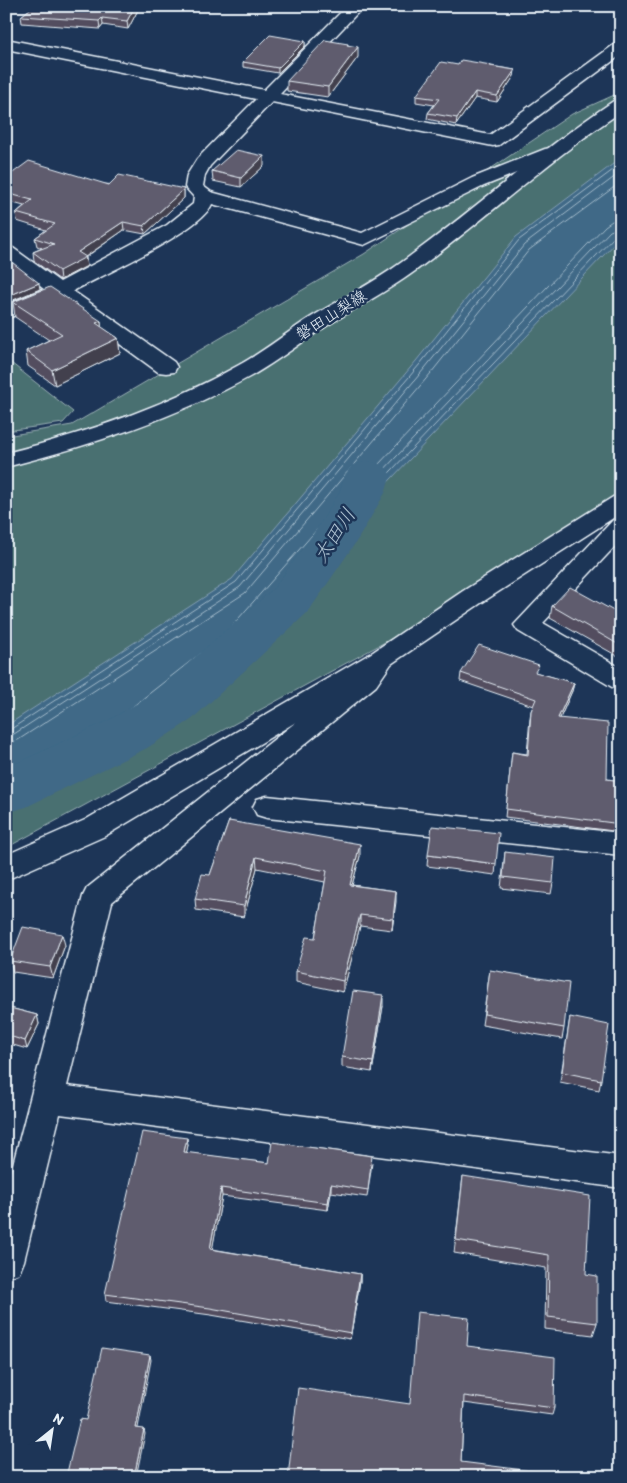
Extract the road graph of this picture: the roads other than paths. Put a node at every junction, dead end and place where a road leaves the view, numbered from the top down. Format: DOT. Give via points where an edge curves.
graph roads {
  1 [pos="356,6"];
  2 [pos="6,44"];
  3 [pos="621,47"];
  4 [pos="267,96"];
  5 [pos="621,104"];
  6 [pos="551,153"];
  7 [pos="204,196"];
  8 [pos="6,252"];
  9 [pos="61,289"];
  10 [pos="6,313"];
  11 [pos="166,366"];
  12 [pos="6,460"];
  13 [pos="621,502"];
  14 [pos="621,525"];
  15 [pos="382,658"];
  16 [pos="621,680"];
  17 [pos="267,807"];
  18 [pos="621,844"];
  19 [pos="6,868"];
  20 [pos="48,1098"];
  21 [pos="621,1172"];
  22 [pos="6,1260"];
  1 -- 4 [label="street"];
  2 -- 4 [label="street"];
  3 -- 4 [label="street" via="493,141"];
  4 -- 7 [label="street" via="203,163 194,187"];
  5 -- 6 [label="street, 磐田山梨線"];
  6 -- 7 [label="street" via="478,182 364,240"];
  6 -- 12 [label="street, 磐田山梨線" via="407,268 246,369 121,426"];
  7 -- 9 [label="street" via="202,206 174,230"];
  8 -- 9 [label="street"];
  9 -- 10 [label="street"];
  9 -- 11 [label="street"];
  13 -- 15 [label="street"];
  14 -- 16 [label="street" via="527,625"];
  15 -- 19 [label="street" via="95,828"];
  15 -- 20 [label="street" via="367,679 98,896"];
  17 -- 18 [label="street"];
  20 -- 21 [label="street"];
  20 -- 22 [label="street"];
}
